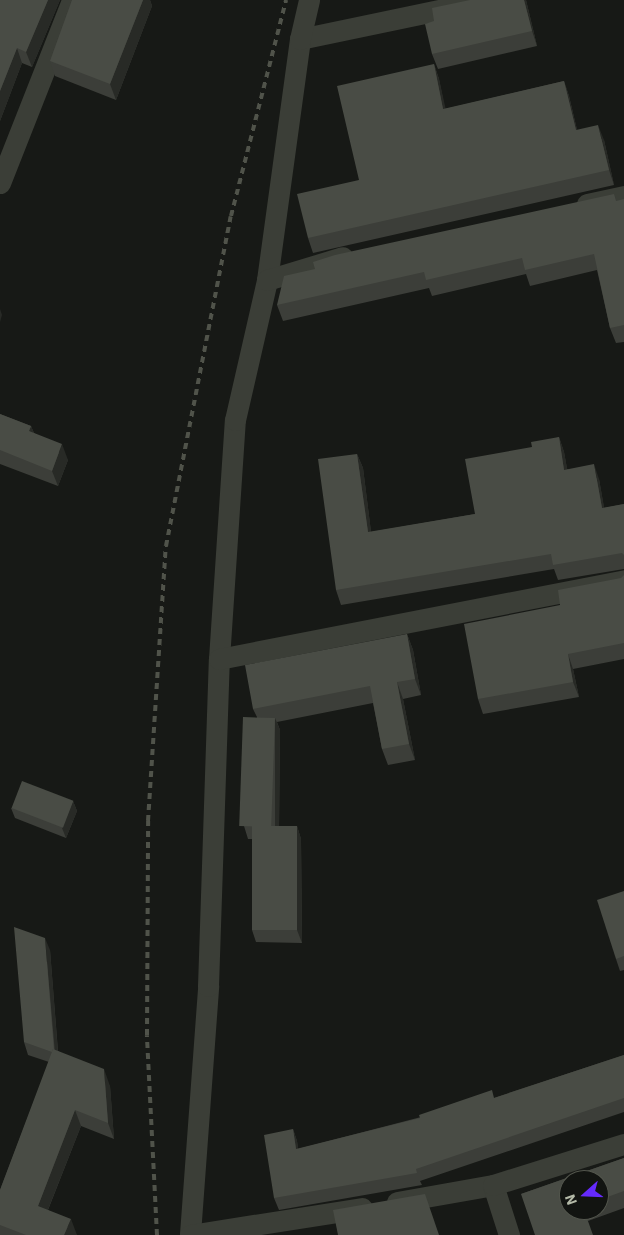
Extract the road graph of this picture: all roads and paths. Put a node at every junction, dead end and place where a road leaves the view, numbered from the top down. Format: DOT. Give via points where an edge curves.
graph roads {
  1 [pos="72,0"];
  2 [pos="310,0"];
  3 [pos="487,0"];
  4 [pos="300,39"];
  5 [pos="0,183"];
  6 [pos="624,196"];
  7 [pos="567,209"];
  8 [pos="366,252"];
  9 [pos="266,280"];
  10 [pos="624,580"];
  11 [pos="219,659"];
  12 [pos="624,1144"];
  13 [pos="493,1185"];
  14 [pos="190,1235"];
  15 [pos="509,1235"];
  1 -- 5 [label="lane"];
  2 -- 4 [label="lane"];
  3 -- 4 [label="lane"];
  4 -- 9 [label="lane"];
  6 -- 7 [label="lane"];
  8 -- 9 [label="lane"];
  9 -- 11 [label="lane" via="235,420"];
  10 -- 11 [label="lane"];
  11 -- 14 [label="lane" via="208,986"];
  12 -- 13 [label="lane"];
  13 -- 14 [label="lane"];
  13 -- 15 [label="lane"];
}
